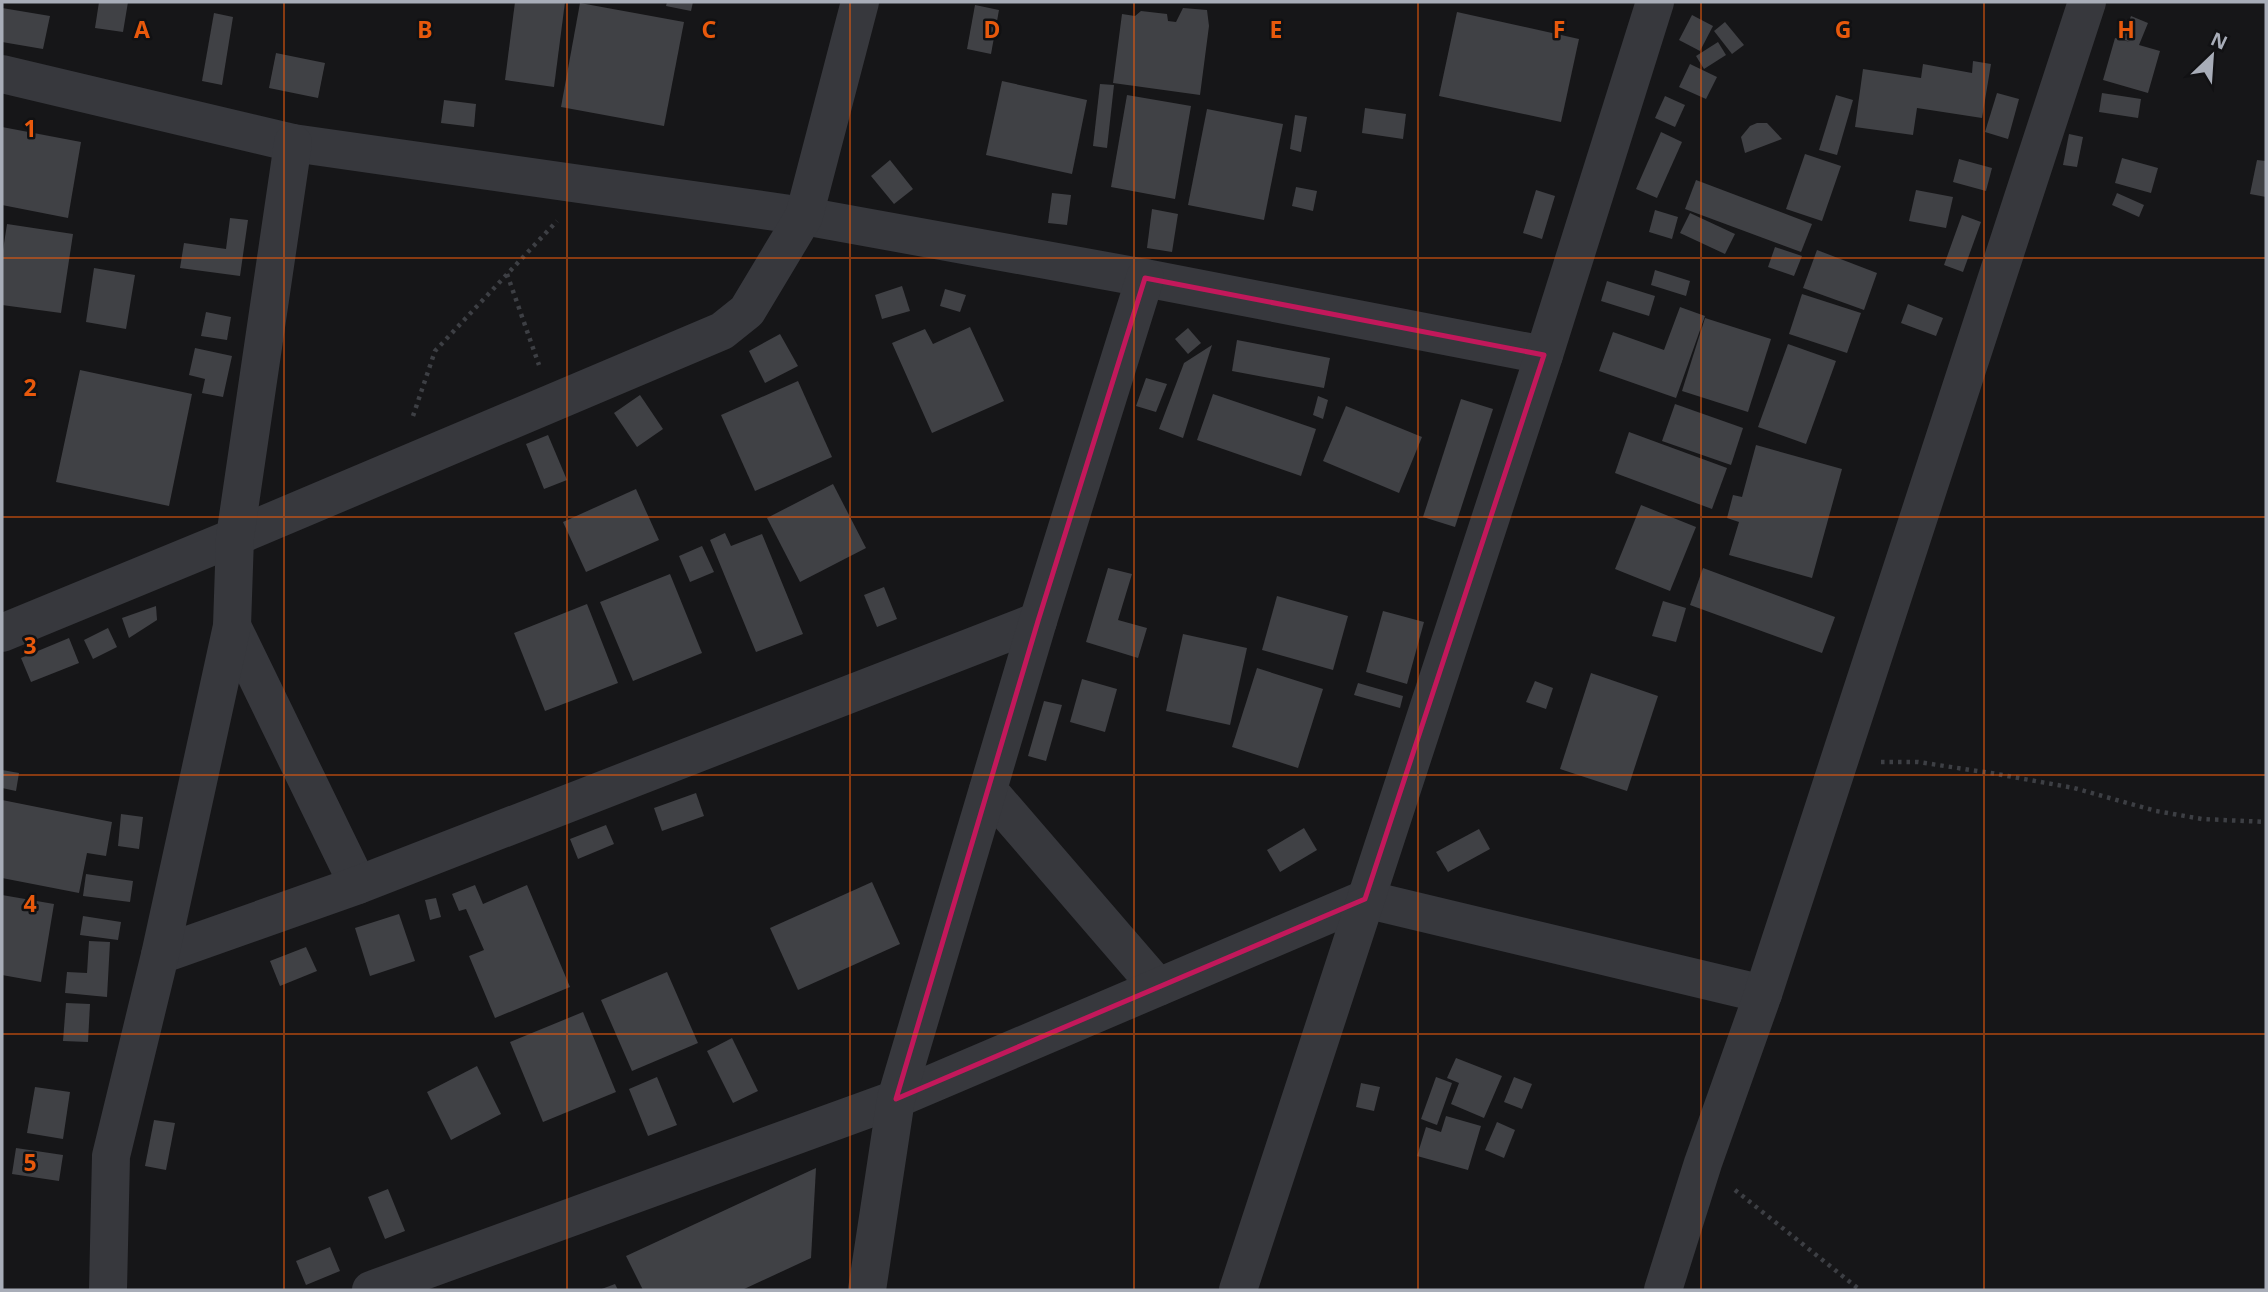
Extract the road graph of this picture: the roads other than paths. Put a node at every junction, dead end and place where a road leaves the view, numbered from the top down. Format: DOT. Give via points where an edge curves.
graph roads {
  1 [pos="860,2"];
  2 [pos="1655,2"];
  3 [pos="2087,2"];
  4 [pos="2,74"];
  5 [pos="293,144"];
  6 [pos="804,216"];
  7 [pos="1145,278"];
  8 [pos="1544,355"];
  9 [pos="235,537"];
  10 [pos="1038,621"];
  11 [pos="232,626"];
  12 [pos="2,632"];
  13 [pos="988,790"];
  14 [pos="358,885"];
  15 [pos="1365,899"];
  16 [pos="160,955"];
  17 [pos="1158,987"];
  18 [pos="1763,993"];
  19 [pos="896,1099"];
  20 [pos="108,1290"];
  21 [pos="371,1290"];
  22 [pos="867,1290"];
  23 [pos="1238,1290"];
  24 [pos="1663,1290"];
  1 -- 6 [label="street"];
  2 -- 8 [label="street"];
  3 -- 18 [label="street"];
  4 -- 5 [label="street"];
  5 -- 6 [label="street"];
  5 -- 9 [label="street"];
  6 -- 7 [label="street"];
  6 -- 9 [label="street" via="747,311 722,331"];
  7 -- 8 [label="street"];
  7 -- 10 [label="street"];
  8 -- 15 [label="street"];
  9 -- 11 [label="street"];
  9 -- 12 [label="street"];
  10 -- 13 [label="street"];
  10 -- 14 [label="street"];
  11 -- 14 [label="street"];
  11 -- 16 [label="street"];
  13 -- 17 [label="street"];
  13 -- 19 [label="street"];
  14 -- 16 [label="street"];
  15 -- 17 [label="street"];
  15 -- 18 [label="street"];
  15 -- 23 [label="street"];
  16 -- 20 [label="street" via="111,1156"];
  17 -- 19 [label="street"];
  18 -- 24 [label="street"];
  19 -- 21 [label="street"];
  19 -- 22 [label="street"];
}
